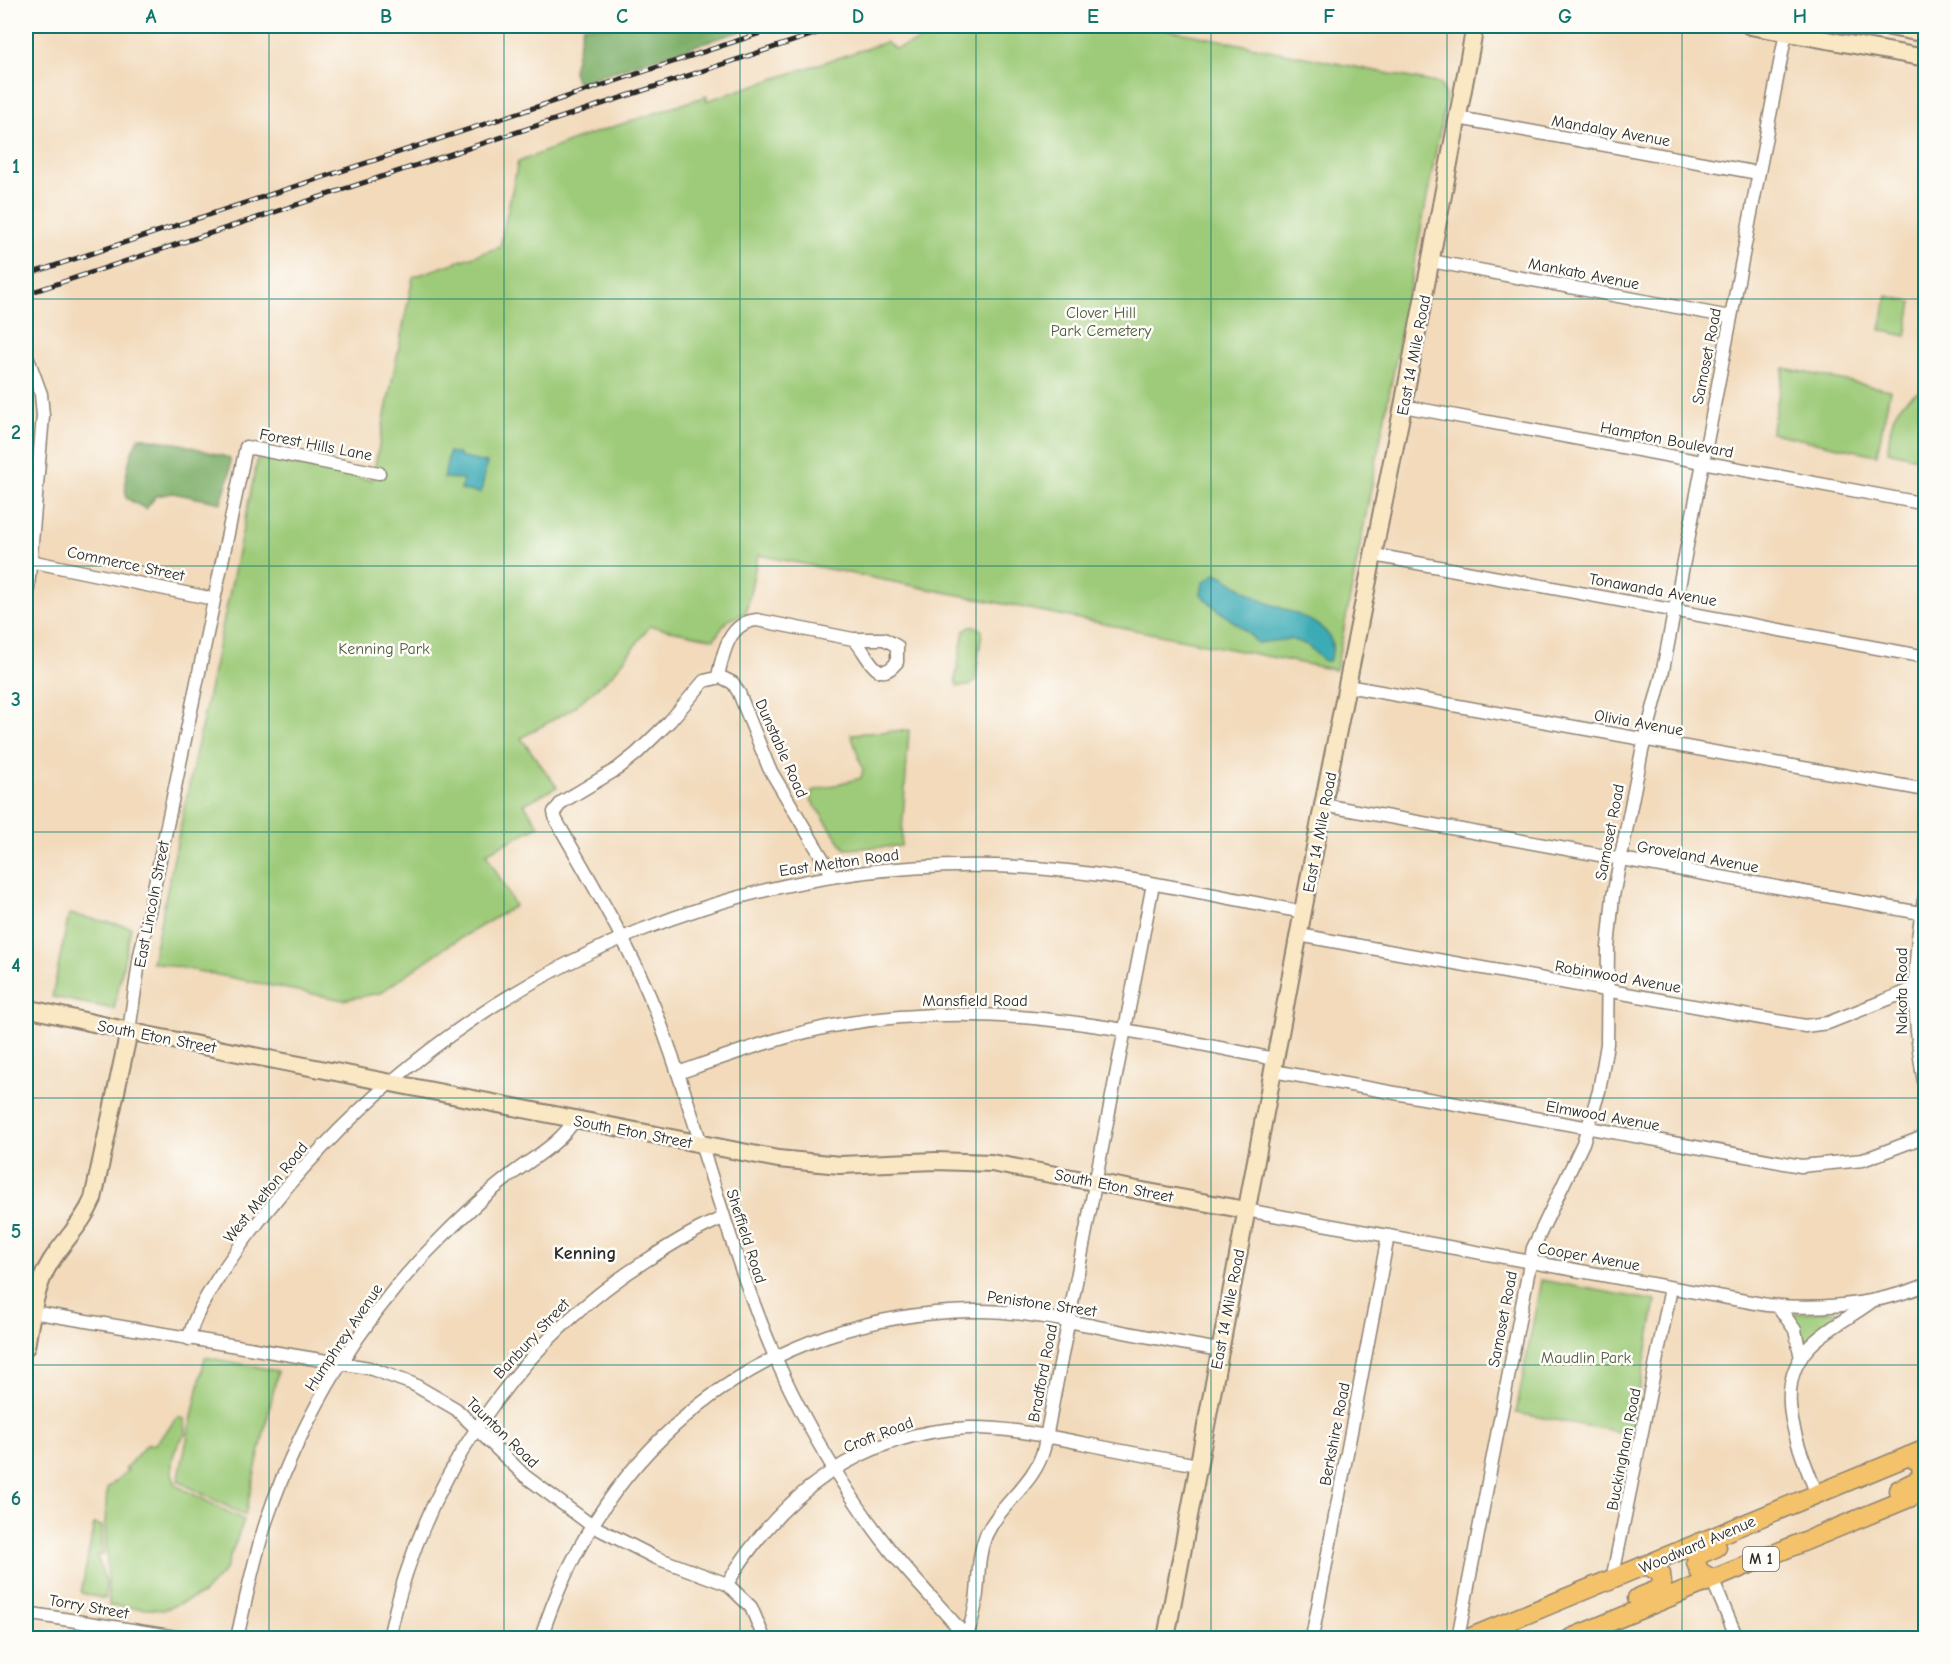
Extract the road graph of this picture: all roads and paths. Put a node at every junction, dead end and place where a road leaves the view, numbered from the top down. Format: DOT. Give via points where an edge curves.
graph roads {
  1 [pos="1475,26"];
  2 [pos="1750,26"];
  3 [pos="1885,26"];
  4 [pos="1787,29"];
  5 [pos="1926,33"];
  6 [pos="1926,58"];
  7 [pos="1458,118"];
  8 [pos="1758,173"];
  9 [pos="1431,261"];
  10 [pos="1730,317"];
  11 [pos="26,353"];
  12 [pos="1403,406"];
  13 [pos="246,447"];
  14 [pos="1702,462"];
  15 [pos="380,473"];
  16 [pos="1926,504"];
  17 [pos="1374,555"];
  18 [pos="30,561"];
  19 [pos="214,598"];
  20 [pos="1675,610"];
  21 [pos="26,611"];
  22 [pos="853,639"];
  23 [pos="1926,657"];
  24 [pos="714,677"];
  25 [pos="1347,686"];
  26 [pos="1645,739"];
  27 [pos="1926,790"];
  28 [pos="1323,805"];
  29 [pos="1620,859"];
  30 [pos="833,876"];
  31 [pos="1153,884"];
  32 [pos="1926,890"];
  33 [pos="1303,912"];
  34 [pos="1923,914"];
  35 [pos="1299,935"];
  36 [pos="622,936"];
  37 [pos="1920,986"];
  38 [pos="1609,992"];
  39 [pos="26,1008"];
  40 [pos="1125,1030"];
  41 [pos="129,1031"];
  42 [pos="1274,1065"];
  43 [pos="678,1073"];
  44 [pos="390,1082"];
  45 [pos="1926,1092"];
  46 [pos="575,1119"];
  47 [pos="1588,1130"];
  48 [pos="1926,1136"];
  49 [pos="701,1144"];
  50 [pos="1096,1182"];
  51 [pos="1246,1210"];
  52 [pos="723,1218"];
  53 [pos="1388,1236"];
  54 [pos="1530,1263"];
  55 [pos="1926,1286"];
  56 [pos="1671,1288"];
  57 [pos="1872,1301"];
  58 [pos="1778,1306"];
  59 [pos="32,1312"];
  60 [pos="1068,1322"];
  61 [pos="189,1340"];
  62 [pos="26,1347"];
  63 [pos="1220,1350"];
  64 [pos="776,1357"];
  65 [pos="1801,1358"];
  66 [pos="341,1364"];
  67 [pos="476,1427"];
  68 [pos="1047,1436"];
  69 [pos="1917,1453"];
  70 [pos="1198,1465"];
  71 [pos="834,1470"];
  72 [pos="1926,1491"];
  73 [pos="1817,1495"];
  74 [pos="1779,1510"];
  75 [pos="591,1525"];
  76 [pos="1804,1540"];
  77 [pos="1648,1565"];
  78 [pos="1712,1579"];
  79 [pos="1612,1580"];
  80 [pos="727,1584"];
  81 [pos="26,1612"];
  82 [pos="103,1632"];
  83 [pos="1599,1632"];
  84 [pos="182,1638"];
  85 [pos="237,1638"];
  86 [pos="389,1638"];
  87 [pos="541,1638"];
  88 [pos="764,1638"];
  89 [pos="967,1638"];
  90 [pos="1166,1638"];
  91 [pos="1312,1638"];
  92 [pos="1458,1638"];
  93 [pos="1469,1638"];
  94 [pos="1502,1638"];
  95 [pos="1571,1638"];
  96 [pos="1737,1638"];
  1 -- 7 [label="main road, East 14 Mile Road"];
  2 -- 4 [label="main road"];
  3 -- 5 [label="main road"];
  4 -- 6 [label="main road"];
  4 -- 8 [label="street, Samoset Road"];
  7 -- 8 [label="street, Mandalay Avenue"];
  7 -- 9 [label="main road, East 14 Mile Road"];
  8 -- 10 [label="street, Samoset Road"];
  9 -- 10 [label="street, Mankato Avenue"];
  9 -- 12 [label="main road, East 14 Mile Road"];
  10 -- 14 [label="street, Samoset Road"];
  11 -- 18 [label="street" via="41,394 43,416"];
  12 -- 14 [label="street, Hampton Boulevard"];
  12 -- 17 [label="main road, East 14 Mile Road"];
  13 -- 15 [label="street, Forest Hills Lane"];
  13 -- 19 [label="street, East Lincoln Street"];
  14 -- 16 [label="street, Hampton Boulevard"];
  14 -- 20 [label="street, Samoset Road"];
  17 -- 20 [label="street, Tonawanda Avenue"];
  17 -- 25 [label="main road, East 14 Mile Road"];
  18 -- 19 [label="street, Commerce Street"];
  18 -- 21 [label="street"];
  19 -- 41 [label="street, East Lincoln Street" via="142,944"];
  20 -- 23 [label="street, Tonawanda Avenue"];
  20 -- 26 [label="street, Samoset Road"];
  22 -- 24 [label="street" via="765,621 745,622 732,634"];
  24 -- 30 [label="street, Dunstable Road" via="733,683 740,693 769,768"];
  24 -- 36 [label="street, Sheffield Road" via="704,681 670,722 636,754 562,802 555,812"];
  25 -- 26 [label="street, Olivia Avenue"];
  25 -- 28 [label="main road, East 14 Mile Road"];
  26 -- 27 [label="street, Olivia Avenue"];
  26 -- 29 [label="street, Samoset Road"];
  28 -- 29 [label="street, Groveland Avenue"];
  28 -- 33 [label="main road, East 14 Mile Road"];
  29 -- 34 [label="street, Groveland Avenue"];
  29 -- 38 [label="street, Samoset Road" via="1609,929"];
  30 -- 31 [label="street, East Melton Road" via="921,867 1002,866"];
  30 -- 36 [label="street, East Melton Road" via="715,903"];
  31 -- 33 [label="street, East Melton Road"];
  31 -- 40 [label="street, Bradford Road"];
  32 -- 34 [label="street, Nakota Road"];
  33 -- 35 [label="main road, East 14 Mile Road"];
  34 -- 37 [label="street, Nakota Road"];
  35 -- 38 [label="street, Robinwood Avenue"];
  35 -- 42 [label="main road, East 14 Mile Road"];
  36 -- 43 [label="street, Sheffield Road"];
  36 -- 44 [label="street, East Melton Road" via="505,996 442,1039"];
  37 -- 38 [label="street, Robinwood Avenue" via="1828,1023 1805,1026"];
  37 -- 45 [label="street, Nakota Road" via="1918,1047"];
  38 -- 47 [label="street, Samoset Road" via="1606,1054"];
  39 -- 41 [label="main road, South Eton Street"];
  40 -- 42 [label="street, Mansfield Road"];
  40 -- 43 [label="street, Mansfield Road" via="1076,1021 977,1013 884,1019 800,1034"];
  40 -- 50 [label="street, Bradford Road"];
  41 -- 44 [label="main road, South Eton Street"];
  41 -- 59 [label="main road, East Lincoln Street" via="93,1199 82,1222 45,1273"];
  42 -- 47 [label="street, Elmwood Avenue"];
  42 -- 51 [label="main road, East 14 Mile Road"];
  43 -- 49 [label="street, Sheffield Road"];
  44 -- 46 [label="main road, South Eton Street"];
  44 -- 61 [label="street, West Melton Road" via="340,1128 268,1211 207,1299 191,1327"];
  46 -- 49 [label="main road, South Eton Street"];
  46 -- 66 [label="street, Humphrey Avenue" via="562,1137 507,1177 438,1240 397,1286"];
  47 -- 48 [label="street, Elmwood Avenue" via="1816,1167 1863,1160"];
  47 -- 54 [label="street, Samoset Road" via="1543,1222"];
  49 -- 50 [label="main road, South Eton Street" via="818,1164 991,1163"];
  49 -- 52 [label="street, Sheffield Road"];
  50 -- 51 [label="main road, South Eton Street"];
  50 -- 60 [label="street, Bradford Road"];
  51 -- 53 [label="street, Cooper Avenue"];
  51 -- 63 [label="main road, East 14 Mile Road"];
  52 -- 64 [label="street, Sheffield Road"];
  52 -- 67 [label="street, Banbury Street" via="664,1249 585,1306 530,1359"];
  53 -- 54 [label="street, Cooper Avenue"];
  53 -- 91 [label="street, Berkshire Road"];
  54 -- 56 [label="street, Cooper Avenue"];
  54 -- 92 [label="street, Samoset Road"];
  55 -- 57 [label="street, Cooper Avenue"];
  56 -- 58 [label="street, Cooper Avenue"];
  56 -- 79 [label="street, Buckingham Road"];
  57 -- 58 [label="street, Cooper Avenue"];
  57 -- 65 [label="street" via="1815,1341"];
  58 -- 65 [label="street" via="1795,1330"];
  59 -- 61 [label="street, Taunton Road"];
  59 -- 62 [label="main road, East Lincoln Street"];
  60 -- 63 [label="street, Penistone Street"];
  60 -- 64 [label="street, Penistone Street" via="975,1311 908,1315 843,1330"];
  60 -- 68 [label="street, Bradford Road"];
  61 -- 66 [label="street, Taunton Road"];
  63 -- 70 [label="main road, East 14 Mile Road"];
  64 -- 71 [label="street, Sheffield Road"];
  64 -- 75 [label="street, Penistone Street" via="715,1392 673,1426 629,1473"];
  65 -- 73 [label="street" via="1791,1389 1790,1416"];
  66 -- 67 [label="street, Taunton Road" via="369,1368 413,1384 456,1409"];
  66 -- 85 [label="street, Humphrey Avenue" via="302,1435 275,1498 254,1563"];
  67 -- 75 [label="street, Taunton Road" via="533,1483"];
  67 -- 86 [label="street, Banbury Street" via="422,1530"];
  68 -- 70 [label="street, Croft Road"];
  68 -- 71 [label="street, Croft Road" via="994,1429 941,1431 897,1441"];
  68 -- 89 [label="street, Bradford Road" via="1034,1475 1002,1509 987,1534"];
  69 -- 73 [label="main road, Woodward Avenue / M 1"];
  69 -- 76 [label="main road" via="1924,1474 1919,1481 1816,1523"];
  70 -- 90 [label="main road, East 14 Mile Road"];
  71 -- 80 [label="street, Croft Road" via="788,1504 767,1526"];
  71 -- 89 [label="street, Sheffield Road" via="891,1551"];
  72 -- 76 [label="main road, M 1"];
  73 -- 74 [label="main road, Woodward Avenue / M 1"];
  74 -- 77 [label="main road, Woodward Avenue / M 1"];
  74 -- 78 [label="main road" via="1770,1522 1699,1555 1697,1567"];
  75 -- 80 [label="street, Taunton Road" via="654,1557"];
  75 -- 87 [label="street, Penistone Street" via="564,1575"];
  76 -- 78 [label="main road, M 1"];
  77 -- 79 [label="main road, Woodward Avenue / M 1"];
  77 -- 83 [label="main road" via="1661,1574 1660,1588 1617,1606"];
  78 -- 83 [label="main road, M 1"];
  78 -- 96 [label="street"];
  79 -- 93 [label="main road, Woodward Avenue / M 1"];
  79 -- 94 [label="main road" via="1605,1594"];
  80 -- 88 [label="street, Taunton Road" via="751,1607"];
  81 -- 82 [label="street, Torry Street"];
  82 -- 84 [label="street, Torry Street"];
  83 -- 95 [label="main road, M 1"];
}
